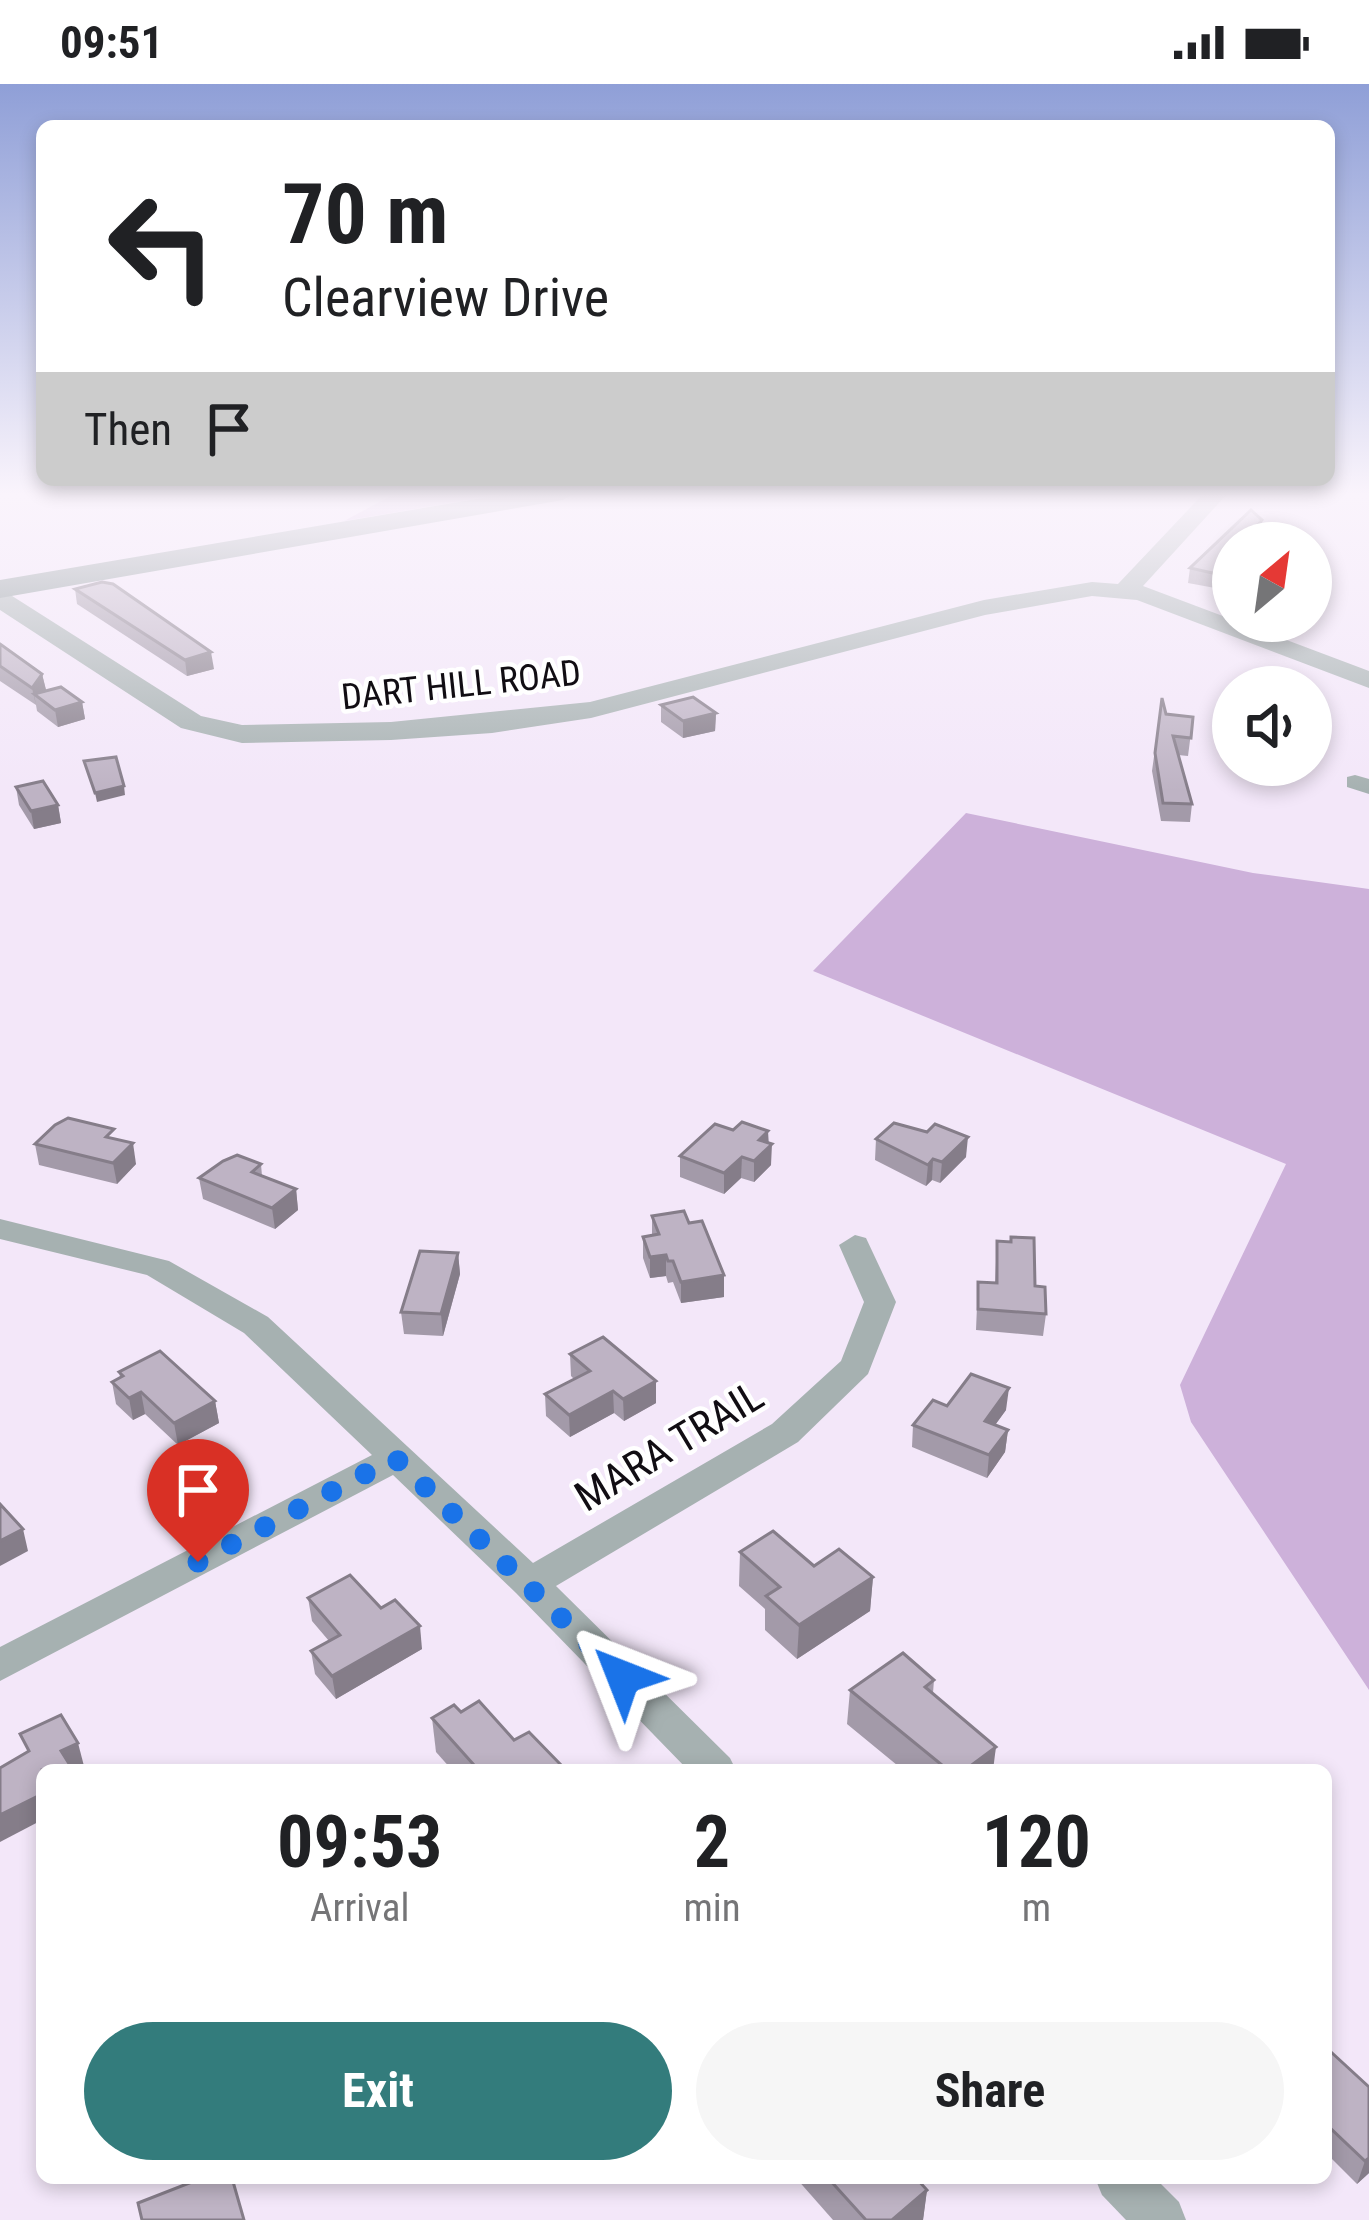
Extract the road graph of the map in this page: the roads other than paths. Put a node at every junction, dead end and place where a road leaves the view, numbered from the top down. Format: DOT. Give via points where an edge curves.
graph roads {
  1 [pos="1108,592"];
  2 [pos="1127,592"];
  3 [pos="0,599"];
  4 [pos="1369,680"];
  5 [pos="0,1229"];
  6 [pos="855,1245"];
  7 [pos="395,1458"];
  8 [pos="530,1583"];
  9 [pos="0,1664"];
  10 [pos="710,1764"];
  11 [pos="1126,2184"];
  12 [pos="1161,2220"];
  1 -- 3 [label="street, DART HILL ROAD" via="984,608 591,710 304,736 191,722"];
  2 -- 4 [label="street, DART HILL ROAD"];
  5 -- 7 [label="street" via="158,1268 256,1325"];
  6 -- 8 [label="street, MARA TRAIL" via="880,1302 856,1366 785,1433"];
  7 -- 8 [label="street"];
  7 -- 9 [label="street"];
  8 -- 10 [label="street"];
  11 -- 12 [label="street"];
}
